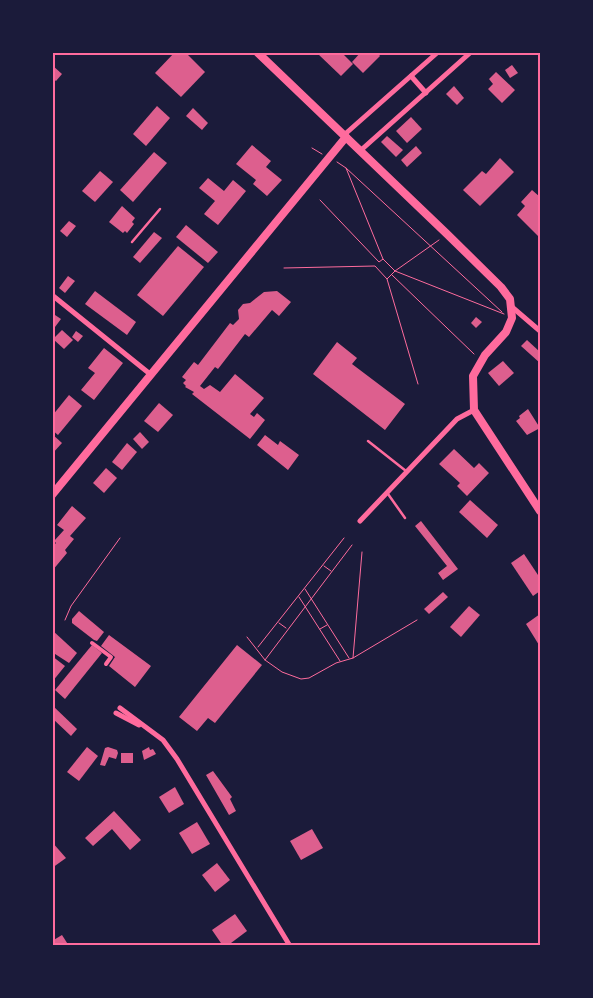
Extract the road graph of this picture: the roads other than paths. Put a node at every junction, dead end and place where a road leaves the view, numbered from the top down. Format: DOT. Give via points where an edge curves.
graph roads {
  1 [pos="257,52"];
  2 [pos="438,52"];
  3 [pos="471,52"];
  4 [pos="411,76"];
  5 [pos="426,93"];
  6 [pos="345,136"];
  7 [pos="360,151"];
  8 [pos="160,209"];
  9 [pos="132,242"];
  10 [pos="52,295"];
  11 [pos="512,307"];
  12 [pos="540,331"];
  13 [pos="150,374"];
  14 [pos="474,410"];
  15 [pos="368,441"];
  16 [pos="407,472"];
  17 [pos="388,494"];
  18 [pos="52,495"];
  19 [pos="540,511"];
  20 [pos="405,518"];
  21 [pos="360,521"];
  22 [pos="92,643"];
  23 [pos="106,664"];
  24 [pos="120,708"];
  25 [pos="116,713"];
  26 [pos="153,733"];
  27 [pos="290,946"];
  1 -- 6 [label="main road"];
  2 -- 4 [label="street"];
  3 -- 5 [label="street"];
  4 -- 5 [label="street"];
  4 -- 6 [label="street"];
  5 -- 7 [label="street"];
  6 -- 7 [label="main road"];
  6 -- 13 [label="main road"];
  7 -- 11 [label="main road" via="501,286"];
  8 -- 9 [label="lane"];
  10 -- 13 [label="street"];
  11 -- 12 [label="street"];
  11 -- 14 [label="main road" via="512,318 506,332 485,354 473,376"];
  13 -- 18 [label="main road"];
  14 -- 16 [label="street" via="457,419"];
  14 -- 19 [label="main road"];
  15 -- 16 [label="lane"];
  16 -- 17 [label="street"];
  17 -- 20 [label="lane"];
  17 -- 21 [label="street"];
  22 -- 23 [label="street" via="111,657"];
  24 -- 26 [label="street"];
  25 -- 26 [label="street"];
  26 -- 27 [label="street" via="163,740 177,759"];
}
